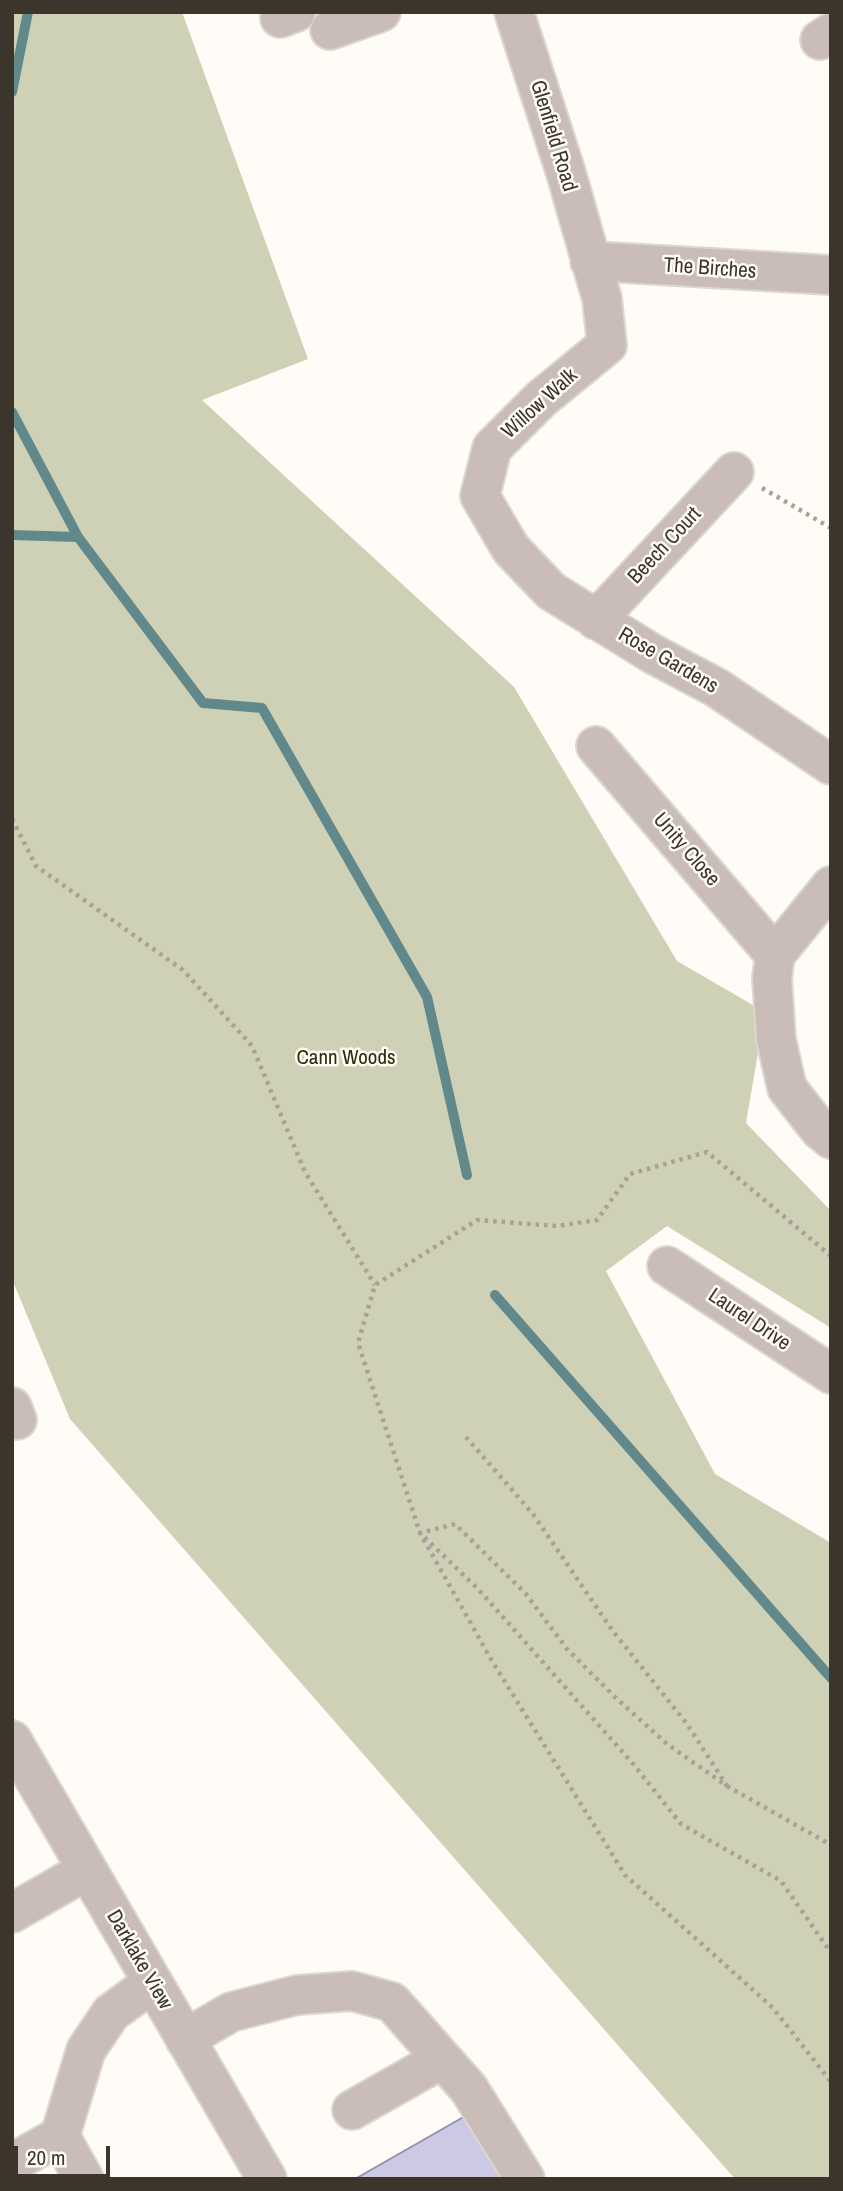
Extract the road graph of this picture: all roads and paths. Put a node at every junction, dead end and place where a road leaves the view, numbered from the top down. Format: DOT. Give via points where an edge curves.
graph roads {
  1 [pos="381,12"];
  2 [pos="514,12"];
  3 [pos="330,30"];
  4 [pos="590,261"];
  5 [pos="831,275"];
  6 [pos="734,472"];
  7 [pos="831,528"];
  8 [pos="511,549"];
  9 [pos="596,620"];
  10 [pos="596,746"];
  11 [pos="831,765"];
  12 [pos="12,820"];
  13 [pos="831,886"];
  14 [pos="775,955"];
  15 [pos="831,1139"];
  16 [pos="831,1256"];
  17 [pos="667,1266"];
  18 [pos="375,1285"];
  19 [pos="831,1374"];
  20 [pos="466,1437"];
  21 [pos="420,1533"];
  22 [pos="12,1740"];
  23 [pos="727,1786"];
  24 [pos="831,1845"];
  25 [pos="87,1870"];
  26 [pos="12,1913"];
  27 [pos="831,1953"];
  28 [pos="152,1983"];
  29 [pos="185,2039"];
  30 [pos="442,2059"];
  31 [pos="831,2082"];
  32 [pos="352,2110"];
  33 [pos="60,2136"];
  34 [pos="12,2163"];
  35 [pos="83,2179"];
  36 [pos="267,2179"];
  37 [pos="525,2179"];
  1 -- 3 [label="street"];
  2 -- 4 [label="street, Glenfield Road"];
  4 -- 5 [label="street, The Birches"];
  4 -- 8 [label="street, Willow Walk" via="602,299 607,345 492,449 480,496"];
  6 -- 7 [label="path"];
  6 -- 9 [label="street, Beech Court"];
  8 -- 9 [label="street, Rose Gardens" via="551,591"];
  9 -- 11 [label="street, Rose Gardens" via="717,688"];
  10 -- 14 [label="street, Unity Close"];
  12 -- 18 [label="path" via="36,866 183,970 252,1046 305,1172"];
  13 -- 14 [label="street"];
  14 -- 15 [label="street" via="776,1039 787,1088"];
  16 -- 18 [label="path" via="707,1152 630,1174 597,1220 557,1226 477,1220"];
  17 -- 19 [label="street, Laurel Drive"];
  18 -- 21 [label="path" via="358,1343"];
  20 -- 23 [label="path" via="533,1514"];
  21 -- 23 [label="path" via="455,1524 526,1594 567,1649 616,1698 667,1744"];
  21 -- 27 [label="path" via="479,1590 681,1824 780,1881"];
  21 -- 31 [label="path" via="492,1661 625,1875 773,2008"];
  22 -- 25 [label="street, Darklake View"];
  23 -- 24 [label="path"];
  25 -- 26 [label="street"];
  25 -- 28 [label="street, Darklake View"];
  28 -- 29 [label="street, Darklake View"];
  28 -- 33 [label="street" via="111,2013 86,2050"];
  29 -- 30 [label="street" via="231,2012 297,1995 352,1991 392,2002"];
  29 -- 36 [label="street, Darklake View"];
  30 -- 32 [label="street"];
  30 -- 37 [label="street" via="468,2089"];
  33 -- 34 [label="street"];
  33 -- 35 [label="street"];
}
